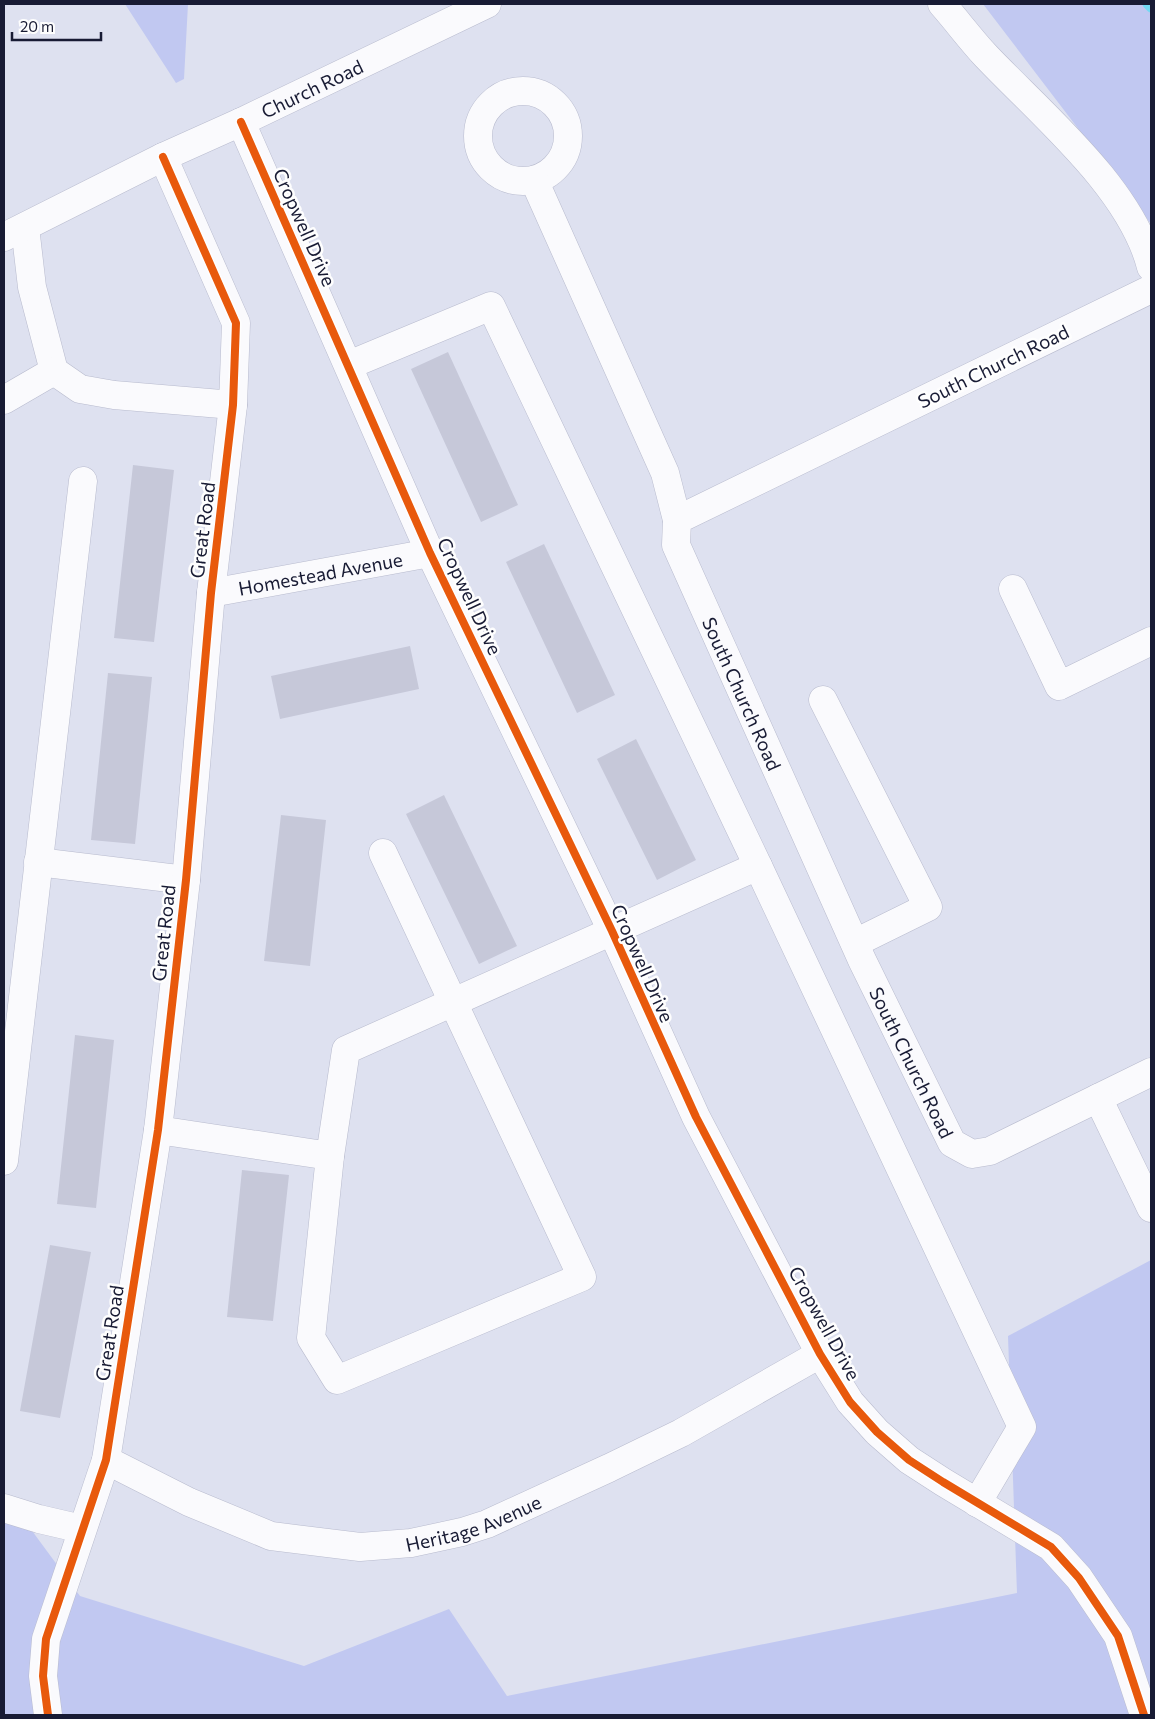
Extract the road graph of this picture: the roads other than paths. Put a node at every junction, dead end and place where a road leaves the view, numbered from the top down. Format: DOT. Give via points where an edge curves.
graph roads {
  1 [pos="487,4"];
  2 [pos="942,4"];
  3 [pos="241,122"];
  4 [pos="162,157"];
  5 [pos="534,180"];
  6 [pos="14,232"];
  7 [pos="1151,267"];
  8 [pos="1151,289"];
  9 [pos="349,366"];
  10 [pos="54,371"];
  11 [pos="4,400"];
  12 [pos="233,405"];
  13 [pos="83,481"];
  14 [pos="676,520"];
  15 [pos="430,552"];
  16 [pos="1013,589"];
  17 [pos="211,593"];
  18 [pos="1151,642"];
  19 [pos="823,700"];
  20 [pos="383,853"];
  21 [pos="38,862"];
  22 [pos="758,866"];
  23 [pos="186,880"];
  24 [pos="612,931"];
  25 [pos="855,943"];
  26 [pos="454,1003"];
  27 [pos="1151,1072"];
  28 [pos="1098,1098"];
  29 [pos="158,1130"];
  30 [pos="330,1156"];
  31 [pos="4,1160"];
  32 [pos="1151,1208"];
  33 [pos="820,1354"];
  34 [pos="106,1460"];
  35 [pos="977,1503"];
  36 [pos="4,1508"];
  37 [pos="82,1529"];
  38 [pos="48,1715"];
  39 [pos="1144,1715"];
  1 -- 3 [label="street, Church Road"];
  2 -- 7 [label="street" via="985,55 1091,164 1133,221"];
  3 -- 4 [label="street, Church Road"];
  3 -- 9 [label="street, Cropwell Drive"];
  4 -- 6 [label="street, Church Road"];
  4 -- 12 [label="street, Great Road" via="236,323"];
  5 -- 14 [label="street" via="665,474"];
  6 -- 10 [label="street"];
  8 -- 14 [label="street, South Church Road"];
  9 -- 15 [label="street, Cropwell Drive"];
  9 -- 22 [label="street" via="491,306"];
  10 -- 11 [label="street"];
  10 -- 12 [label="street" via="80,389"];
  12 -- 17 [label="street, Great Road"];
  13 -- 21 [label="street"];
  14 -- 25 [label="street, South Church Road" via="676,545 687,571"];
  15 -- 17 [label="street, Homestead Avenue"];
  15 -- 24 [label="street, Cropwell Drive"];
  16 -- 18 [label="street" via="1059,686"];
  17 -- 23 [label="street, Great Road"];
  19 -- 25 [label="street" via="928,907"];
  20 -- 26 [label="street"];
  21 -- 23 [label="street"];
  21 -- 31 [label="street"];
  22 -- 24 [label="street"];
  22 -- 35 [label="street" via="1022,1427"];
  23 -- 29 [label="street, Great Road"];
  24 -- 26 [label="street"];
  24 -- 33 [label="street, Cropwell Drive" via="696,1117"];
  25 -- 28 [label="street, South Church Road" via="952,1144 972,1154 990,1151"];
  26 -- 30 [label="street" via="346,1050"];
  26 -- 30 [label="street" via="582,1277 337,1380 311,1338"];
  27 -- 28 [label="street, South Church Road"];
  28 -- 32 [label="street"];
  29 -- 30 [label="street"];
  29 -- 34 [label="street, Great Road"];
  33 -- 34 [label="street, Heritage Avenue" via="681,1433 609,1468 487,1524 411,1544 360,1547 271,1536 188,1502"];
  33 -- 35 [label="street, Cropwell Drive" via="850,1402 877,1432 909,1460"];
  34 -- 37 [label="street, Great Road"];
  35 -- 39 [label="street, Cropwell Drive" via="1051,1547 1079,1578 1118,1636"];
  36 -- 37 [label="street"];
  37 -- 38 [label="street, Great Road" via="46,1639 43,1676"];
}
